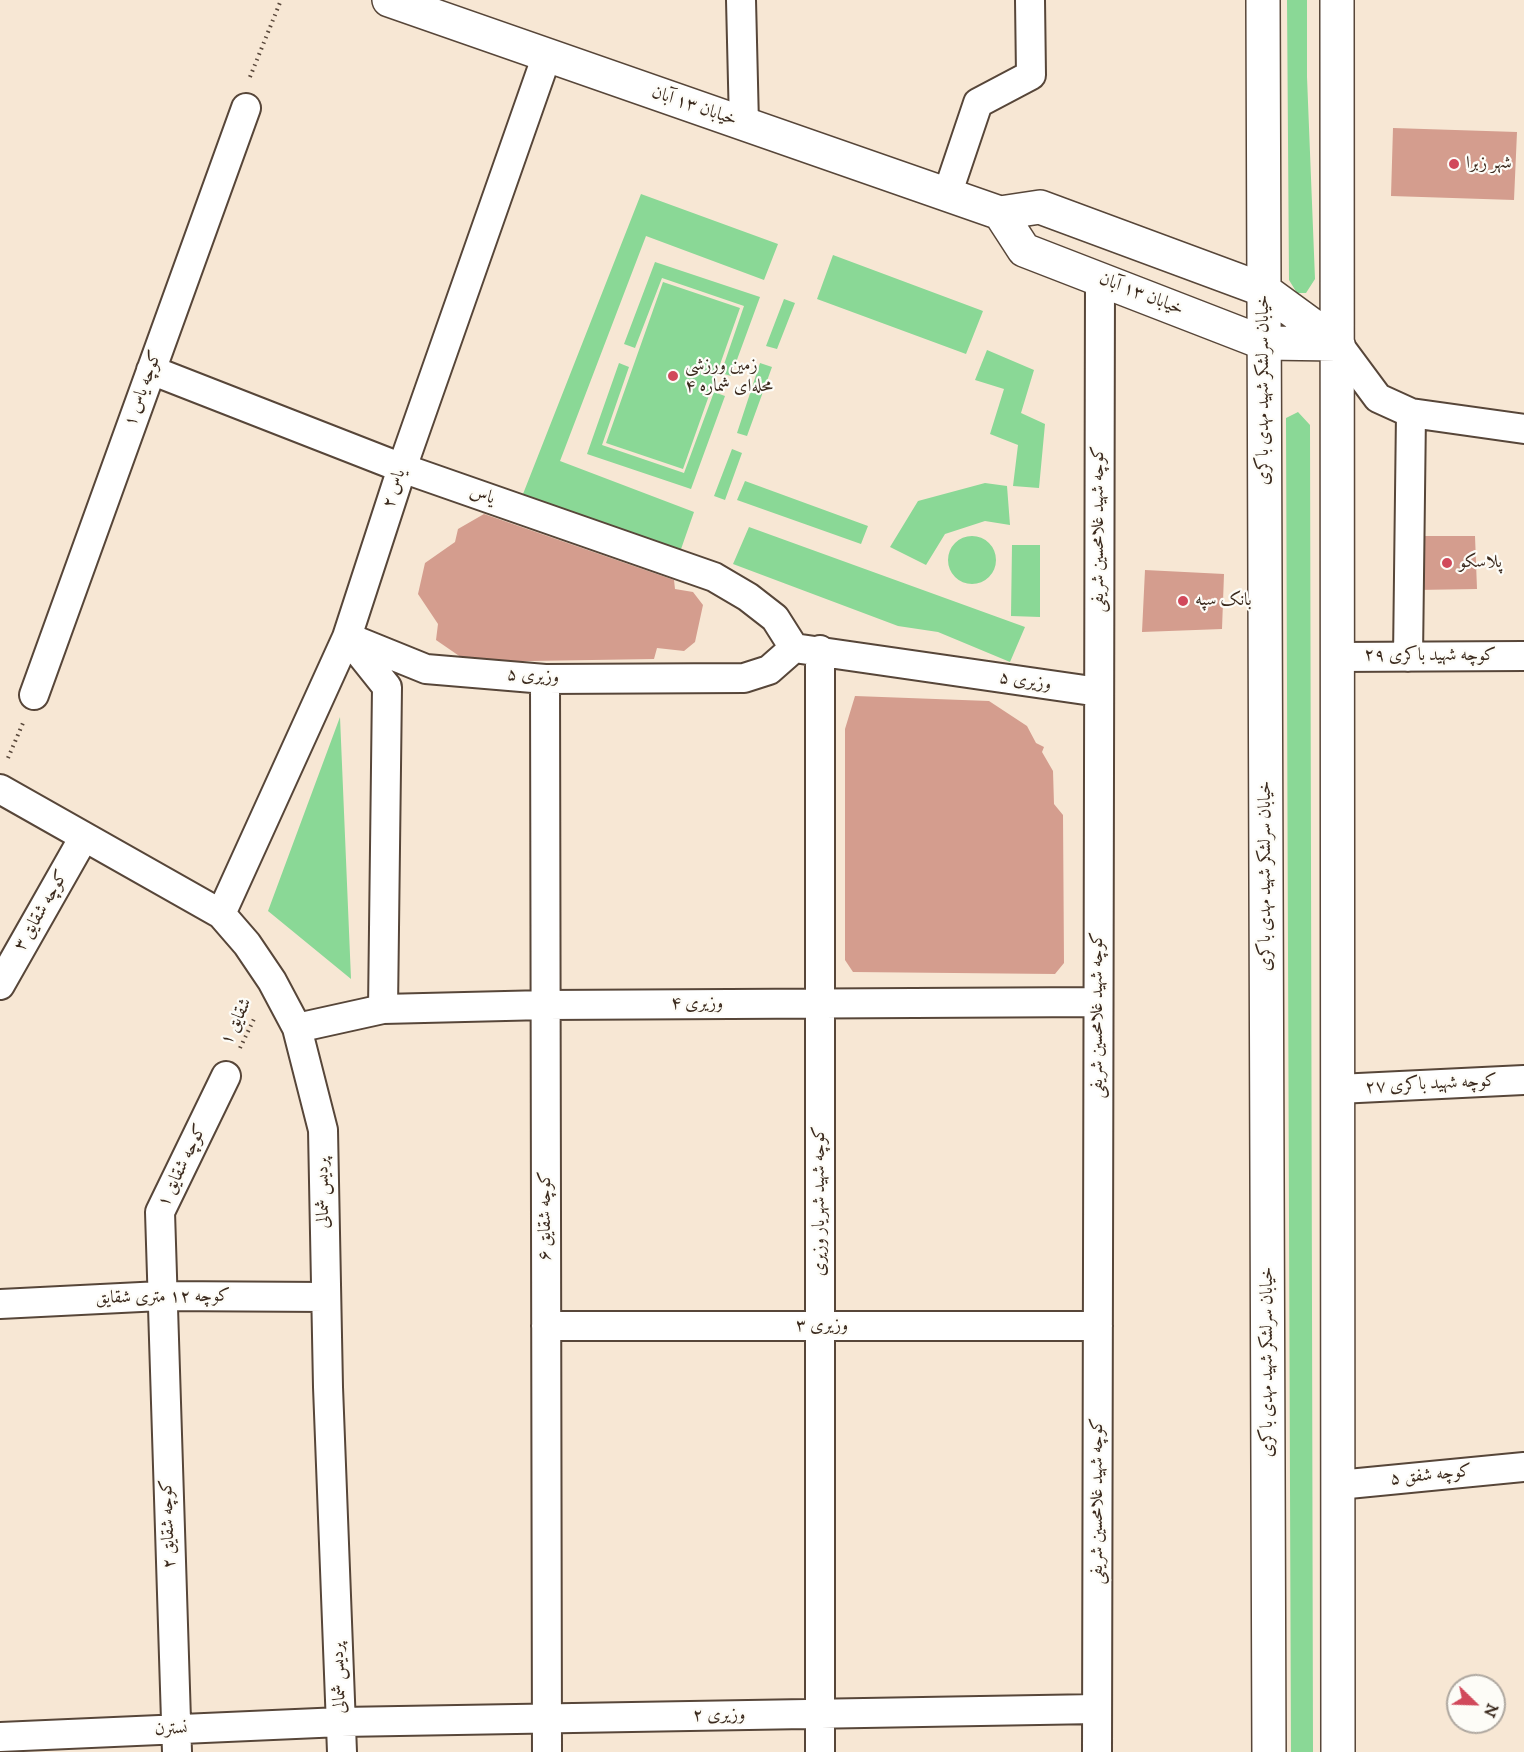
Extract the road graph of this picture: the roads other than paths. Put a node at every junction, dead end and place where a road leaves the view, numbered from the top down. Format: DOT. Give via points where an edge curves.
graph roads {
  1 [pos="389,0"];
  2 [pos="741,0"];
  3 [pos="1030,0"];
  4 [pos="1263,0"];
  5 [pos="1337,0"];
  6 [pos="548,55"];
  7 [pos="246,108"];
  8 [pos="744,124"];
  9 [pos="947,195"];
  10 [pos="1000,213"];
  11 [pos="1100,279"];
  12 [pos="1264,290"];
  13 [pos="1264,343"];
  14 [pos="1338,344"];
  15 [pos="151,370"];
  16 [pos="1411,413"];
  17 [pos="1524,429"];
  18 [pos="402,468"];
  19 [pos="347,637"];
  20 [pos="807,649"];
  21 [pos="1524,656"];
  22 [pos="1337,657"];
  23 [pos="1407,657"];
  24 [pos="545,679"];
  25 [pos="1099,692"];
  26 [pos="34,695"];
  27 [pos="2,778"];
  28 [pos="84,837"];
  29 [pos="221,914"];
  30 [pos="0,986"];
  31 [pos="1098,1002"];
  32 [pos="820,1003"];
  33 [pos="546,1005"];
  34 [pos="382,1009"];
  35 [pos="297,1028"];
  36 [pos="226,1076"];
  37 [pos="1524,1080"];
  38 [pos="1338,1089"];
  39 [pos="161,1296"];
  40 [pos="326,1297"];
  41 [pos="0,1304"];
  42 [pos="546,1326"];
  43 [pos="820,1326"];
  44 [pos="1098,1326"];
  45 [pos="1524,1467"];
  46 [pos="1338,1485"];
  47 [pos="1097,1709"];
  48 [pos="820,1714"];
  49 [pos="547,1719"];
  50 [pos="341,1722"];
  51 [pos="0,1737"];
  52 [pos="176,1741"];
  53 [pos="342,1752"];
  54 [pos="547,1752"];
  55 [pos="820,1752"];
  56 [pos="1097,1752"];
  57 [pos="1269,1752"];
  58 [pos="1338,1752"];
  1 -- 6 [label="main road, خیابان ۱۳ آبان"];
  2 -- 8 [label="street"];
  3 -- 9 [label="street" via="1030,75 978,103"];
  4 -- 12 [label="main road, خیابان سرلشکر شهید مهدی باکری"];
  5 -- 14 [label="main road"];
  6 -- 8 [label="main road, خیابان ۱۳ آبان"];
  6 -- 18 [label="street, یاس ۲"];
  7 -- 15 [label="street, کوچه یاس ۱"];
  8 -- 9 [label="main road, خیابان ۱۳ آبان"];
  9 -- 10 [label="main road, خیابان ۱۳ آبان"];
  10 -- 11 [label="main road, خیابان ۱۳ آبان" via="1024,250"];
  10 -- 12 [label="main road, خیابان ۱۳ آبان" via="1040,207"];
  11 -- 13 [label="main road, خیابان ۱۳ آبان"];
  11 -- 25 [label="street, کوچه شهید غلامحسین شریفی"];
  12 -- 13 [label="main road, خیابان سرلشکر شهید مهدی باکری"];
  12 -- 14 [label="main road, خیابان ۱۳ آبان"];
  13 -- 14 [label="main road"];
  13 -- 57 [label="main road, خیابان سرلشکر شهید مهدی باکری"];
  14 -- 16 [label="street" via="1378,398"];
  14 -- 22 [label="main road"];
  15 -- 18 [label="street, یاس"];
  15 -- 26 [label="street, کوچه یاس ۱"];
  16 -- 17 [label="street"];
  16 -- 23 [label="street"];
  18 -- 19 [label="street, یاس ۲"];
  18 -- 20 [label="street, یاس" via="714,578 748,597"];
  19 -- 24 [label="street, وزیری ۵" via="426,669"];
  19 -- 29 [label="street, یاس ۲"];
  19 -- 34 [label="street" via="387,687"];
  20 -- 24 [label="street, وزیری ۵" via="769,670 744,678"];
  20 -- 25 [label="street, وزیری ۵"];
  20 -- 32 [label="street, کوچه شهید شهریار وزیری"];
  21 -- 23 [label="street, کوچه شهید باکری ۲۹"];
  22 -- 23 [label="street, کوچه شهید باکری ۲۹"];
  22 -- 38 [label="main road"];
  24 -- 33 [label="street, کوچه شقایق ۶"];
  25 -- 31 [label="street, کوچه شهید غلامحسین شریفی"];
  27 -- 28 [label="street, پردیس شمالی"];
  28 -- 29 [label="street, پردیس شمالی"];
  28 -- 30 [label="street, کوچه شقایق ۳"];
  29 -- 35 [label="street, پردیس شمالی" via="272,981"];
  31 -- 32 [label="street, وزیری ۴"];
  31 -- 44 [label="street, کوچه شهید غلامحسین شریفی"];
  32 -- 33 [label="street, وزیری ۴"];
  32 -- 43 [label="street, کوچه شهید شهریار وزیری"];
  33 -- 34 [label="street, وزیری ۴"];
  33 -- 42 [label="street, کوچه شقایق ۶"];
  34 -- 35 [label="street, وزیری ۴"];
  35 -- 40 [label="street, پردیس شمالی" via="323,1130"];
  36 -- 39 [label="street, کوچه شقایق ۱" via="160,1212"];
  37 -- 38 [label="street, کوچه شهید باکری ۲۷"];
  38 -- 46 [label="main road"];
  39 -- 40 [label="street, کوچه ۱۲ متری شقایق"];
  39 -- 41 [label="street, کوچه ۱۲ متری شقایق"];
  39 -- 52 [label="street, کوچه شقایق ۲"];
  40 -- 50 [label="street, پردیس شمالی"];
  42 -- 43 [label="street, وزیری ۳"];
  42 -- 49 [label="street, کوچه شقایق ۶"];
  43 -- 44 [label="street, وزیری ۳"];
  43 -- 48 [label="street, کوچه شهید شهریار وزیری"];
  44 -- 47 [label="street, کوچه شهید غلامحسین شریفی"];
  45 -- 46 [label="street, کوچه شفق ۵"];
  46 -- 58 [label="main road"];
  47 -- 48 [label="street, وزیری ۲"];
  47 -- 56 [label="street, کوچه شهید غلامحسین شریفی"];
  48 -- 49 [label="street, وزیری ۲"];
  48 -- 55 [label="street, کوچه شهید شهریار وزیری"];
  49 -- 50 [label="street, وزیری ۲"];
  49 -- 54 [label="street, کوچه شقایق ۶"];
  50 -- 52 [label="street, نسترن"];
  50 -- 53 [label="street, پردیس شمالی"];
  51 -- 52 [label="street, نسترن"];
}
